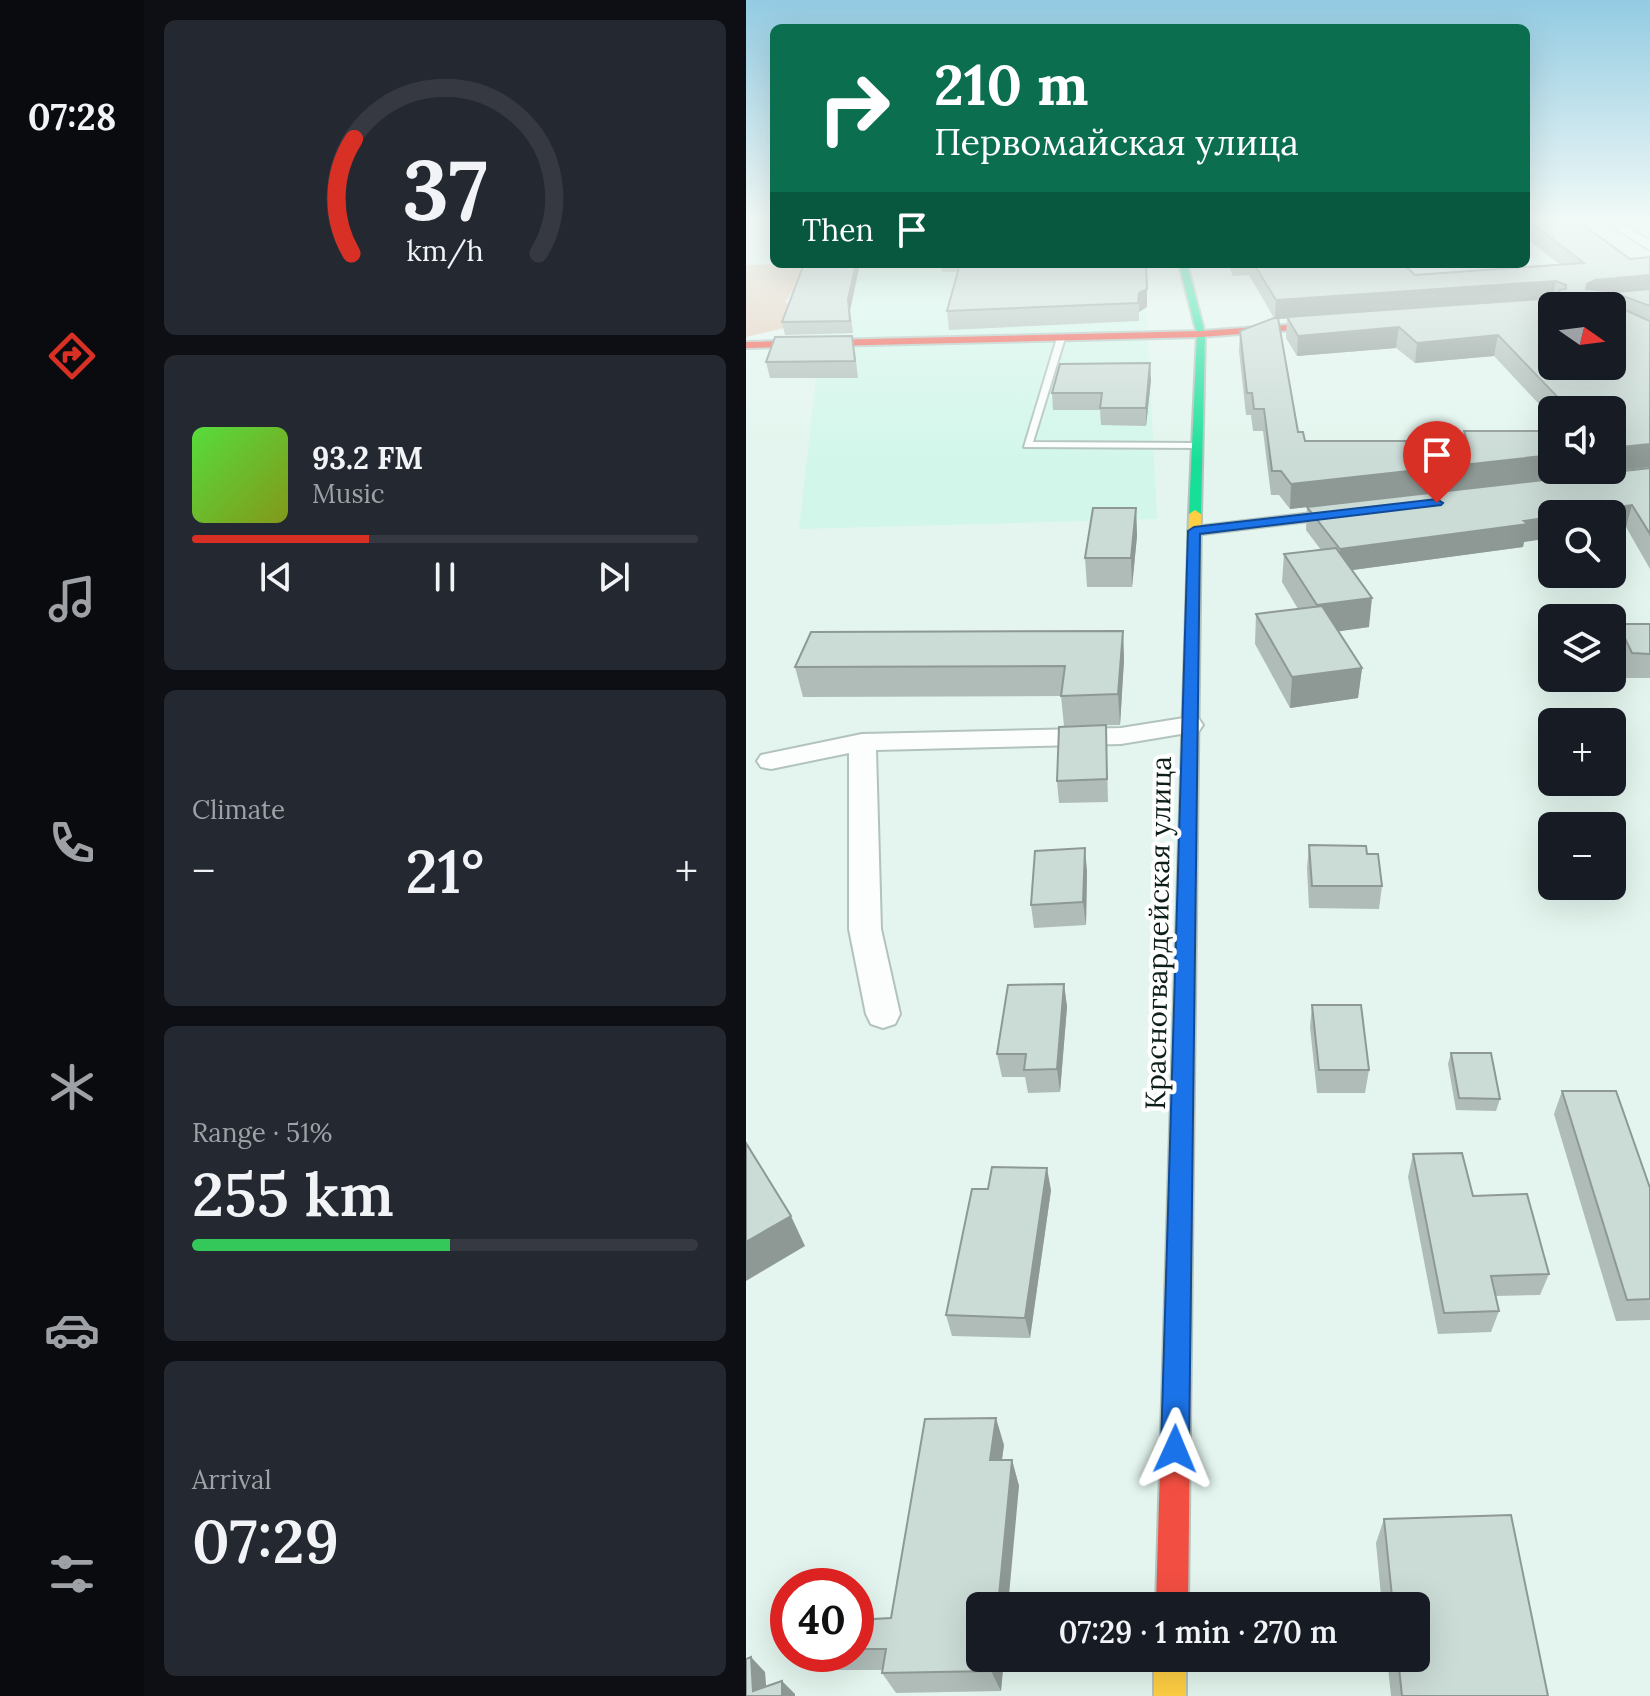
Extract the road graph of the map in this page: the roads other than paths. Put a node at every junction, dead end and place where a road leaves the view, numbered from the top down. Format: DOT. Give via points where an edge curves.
graph roads {
  1 [pos="1193,301"];
  2 [pos="1361,323"];
  3 [pos="1201,334"];
  4 [pos="1061,338"];
  5 [pos="746,345"];
  6 [pos="1197,446"];
  7 [pos="1383,509"];
  8 [pos="1194,531"];
  9 [pos="1190,725"];
  10 [pos="862,742"];
  11 [pos="771,761"];
  12 [pos="883,1014"];
  13 [pos="1172,1592"];
  14 [pos="1170,1672"];
  15 [pos="1170,1696"];
  1 -- 3 [label="street, Красногвардейская улица"];
  2 -- 3 [label="street"];
  3 -- 4 [label="street"];
  3 -- 6 [label="street, Красногвардейская улица"];
  4 -- 5 [label="street"];
  4 -- 6 [label="lane" via="1027,445"];
  6 -- 8 [label="street, Красногвардейская улица"];
  7 -- 8 [label="street"];
  8 -- 9 [label="street, Красногвардейская улица"];
  9 -- 10 [label="street" via="1121,736"];
  9 -- 13 [label="street, Красногвардейская улица"];
  10 -- 11 [label="street"];
  10 -- 12 [label="street" via="865,929"];
  14 -- 15 [label="street"];
}
